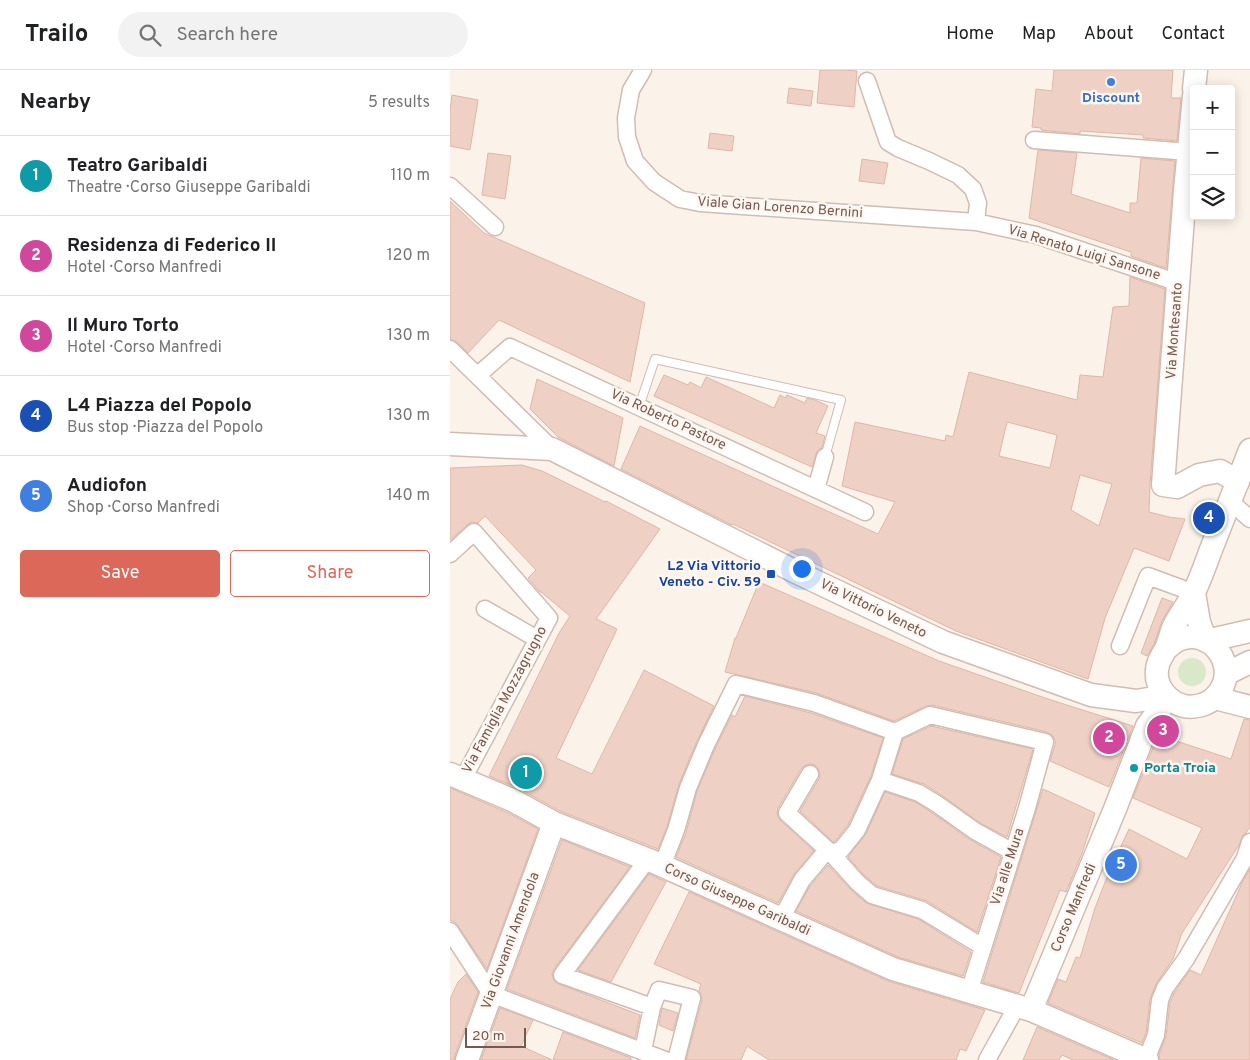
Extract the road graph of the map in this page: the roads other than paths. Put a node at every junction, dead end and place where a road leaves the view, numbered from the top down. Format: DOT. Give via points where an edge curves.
graph roads {
  1 [pos="643,70"];
  2 [pos="1196,70"];
  3 [pos="867,81"];
  4 [pos="1194,85"];
  5 [pos="1191,130"];
  6 [pos="1034,140"];
  7 [pos="1189,152"];
  8 [pos="450,186"];
  9 [pos="976,222"];
  10 [pos="495,227"];
  11 [pos="1179,283"];
  12 [pos="450,349"];
  13 [pos="478,376"];
  14 [pos="639,407"];
  15 [pos="450,444"];
  16 [pos="552,449"];
  17 [pos="1250,450"];
  18 [pos="825,457"];
  19 [pos="816,489"];
  20 [pos="1234,492"];
  21 [pos="865,512"];
  22 [pos="1250,518"];
  23 [pos="450,554"];
  24 [pos="1194,593"];
  25 [pos="485,609"];
  26 [pos="1250,630"];
  27 [pos="538,640"];
  28 [pos="1206,641"];
  29 [pos="1120,646"];
  30 [pos="1167,648"];
  31 [pos="1250,662"];
  32 [pos="1226,674"];
  33 [pos="1167,697"];
  34 [pos="1215,698"];
  35 [pos="1250,707"];
  36 [pos="896,732"];
  37 [pos="810,774"];
  38 [pos="457,776"];
  39 [pos="880,780"];
  40 [pos="554,823"];
  41 [pos="1250,842"];
  42 [pos="1013,852"];
  43 [pos="831,853"];
  44 [pos="655,863"];
  45 [pos="781,919"];
  46 [pos="450,932"];
  47 [pos="983,947"];
  48 [pos="969,992"];
  49 [pos="491,994"];
  50 [pos="652,1007"];
  51 [pos="1024,1008"];
  52 [pos="642,1051"];
  53 [pos="467,1060"];
  54 [pos="665,1060"];
  55 [pos="676,1060"];
  56 [pos="987,1060"];
  57 [pos="1147,1060"];
  1 -- 9 [label="street, Viale Gian Lorenzo Bernini" via="631,90 626,118 627,137 635,161 654,182 680,199"];
  2 -- 4 [label="street"];
  3 -- 9 [label="street" via="888,142 968,184 978,204"];
  5 -- 7 [label="street, Via Montesanto"];
  6 -- 7 [label="street"];
  7 -- 11 [label="street, Via Montesanto"];
  8 -- 10 [label="street"];
  9 -- 11 [label="street, Via Renato Luigi Sansone" via="1036,235"];
  11 -- 20 [label="street, Via Montesanto" via="1163,485 1177,487 1199,475 1220,471"];
  12 -- 13 [label="street"];
  13 -- 14 [label="street, Via Roberto Pastore" via="510,347"];
  13 -- 16 [label="street"];
  14 -- 18 [label="lane" via="655,359 841,400"];
  14 -- 19 [label="street, Via Roberto Pastore"];
  15 -- 16 [label="street, Via Vittorio Veneto"];
  16 -- 33 [label="street, Via Vittorio Veneto" via="943,642 1091,694 1136,701"];
  17 -- 20 [label="street"];
  18 -- 19 [label="street"];
  19 -- 21 [label="street, Via Roberto Pastore"];
  20 -- 22 [label="street"];
  20 -- 24 [label="street"];
  23 -- 27 [label="street, Via Famiglia Mozzagrugno" via="474,532 549,618"];
  24 -- 28 [label="street"];
  24 -- 29 [label="street" via="1148,576"];
  24 -- 30 [label="street" via="1174,626"];
  25 -- 27 [label="street"];
  26 -- 28 [label="street"];
  27 -- 38 [label="street, Via Famiglia Mozzagrugno"];
  28 -- 30 [label="street" via="1185,638"];
  28 -- 32 [label="street" via="1221,655"];
  30 -- 33 [label="street" via="1159,658 1156,671"];
  31 -- 32 [label="street"];
  32 -- 34 [label="street" via="1223,687"];
  33 -- 34 [label="street" via="1187,707 1197,707"];
  33 -- 51 [label="street, Corso Manfredi" via="1148,726 1115,809"];
  34 -- 35 [label="street"];
  36 -- 39 [label="street"];
  36 -- 42 [label="street, Via alle Mura" via="930,715 1045,742"];
  36 -- 44 [label="street" via="814,703 736,684 691,779 676,830"];
  37 -- 43 [label="street" via="788,812"];
  38 -- 40 [label="street, Corso Giuseppe Garibaldi"];
  39 -- 42 [label="street" via="919,793"];
  39 -- 43 [label="street" via="857,830 841,850"];
  40 -- 44 [label="street, Corso Giuseppe Garibaldi"];
  40 -- 49 [label="street, Via Giovanni Amendola"];
  41 -- 57 [label="street" via="1186,959 1164,988 1156,1036"];
  42 -- 47 [label="street, Via alle Mura"];
  43 -- 45 [label="street" via="823,854 802,880"];
  43 -- 47 [label="street" via="872,895 922,910"];
  44 -- 45 [label="street, Corso Giuseppe Garibaldi"];
  44 -- 50 [label="street" via="562,975"];
  45 -- 48 [label="street, Corso Giuseppe Garibaldi" via="893,969"];
  46 -- 49 [label="street"];
  47 -- 48 [label="street, Via alle Mura"];
  48 -- 51 [label="street, Corso Giuseppe Garibaldi"];
  49 -- 52 [label="street"];
  49 -- 53 [label="street, Via Giovanni Amendola"];
  50 -- 52 [label="street"];
  50 -- 55 [label="street" via="659,990 692,998"];
  51 -- 56 [label="street"];
  51 -- 57 [label="street, Corso Giuseppe Garibaldi"];
  52 -- 54 [label="street"];
}
